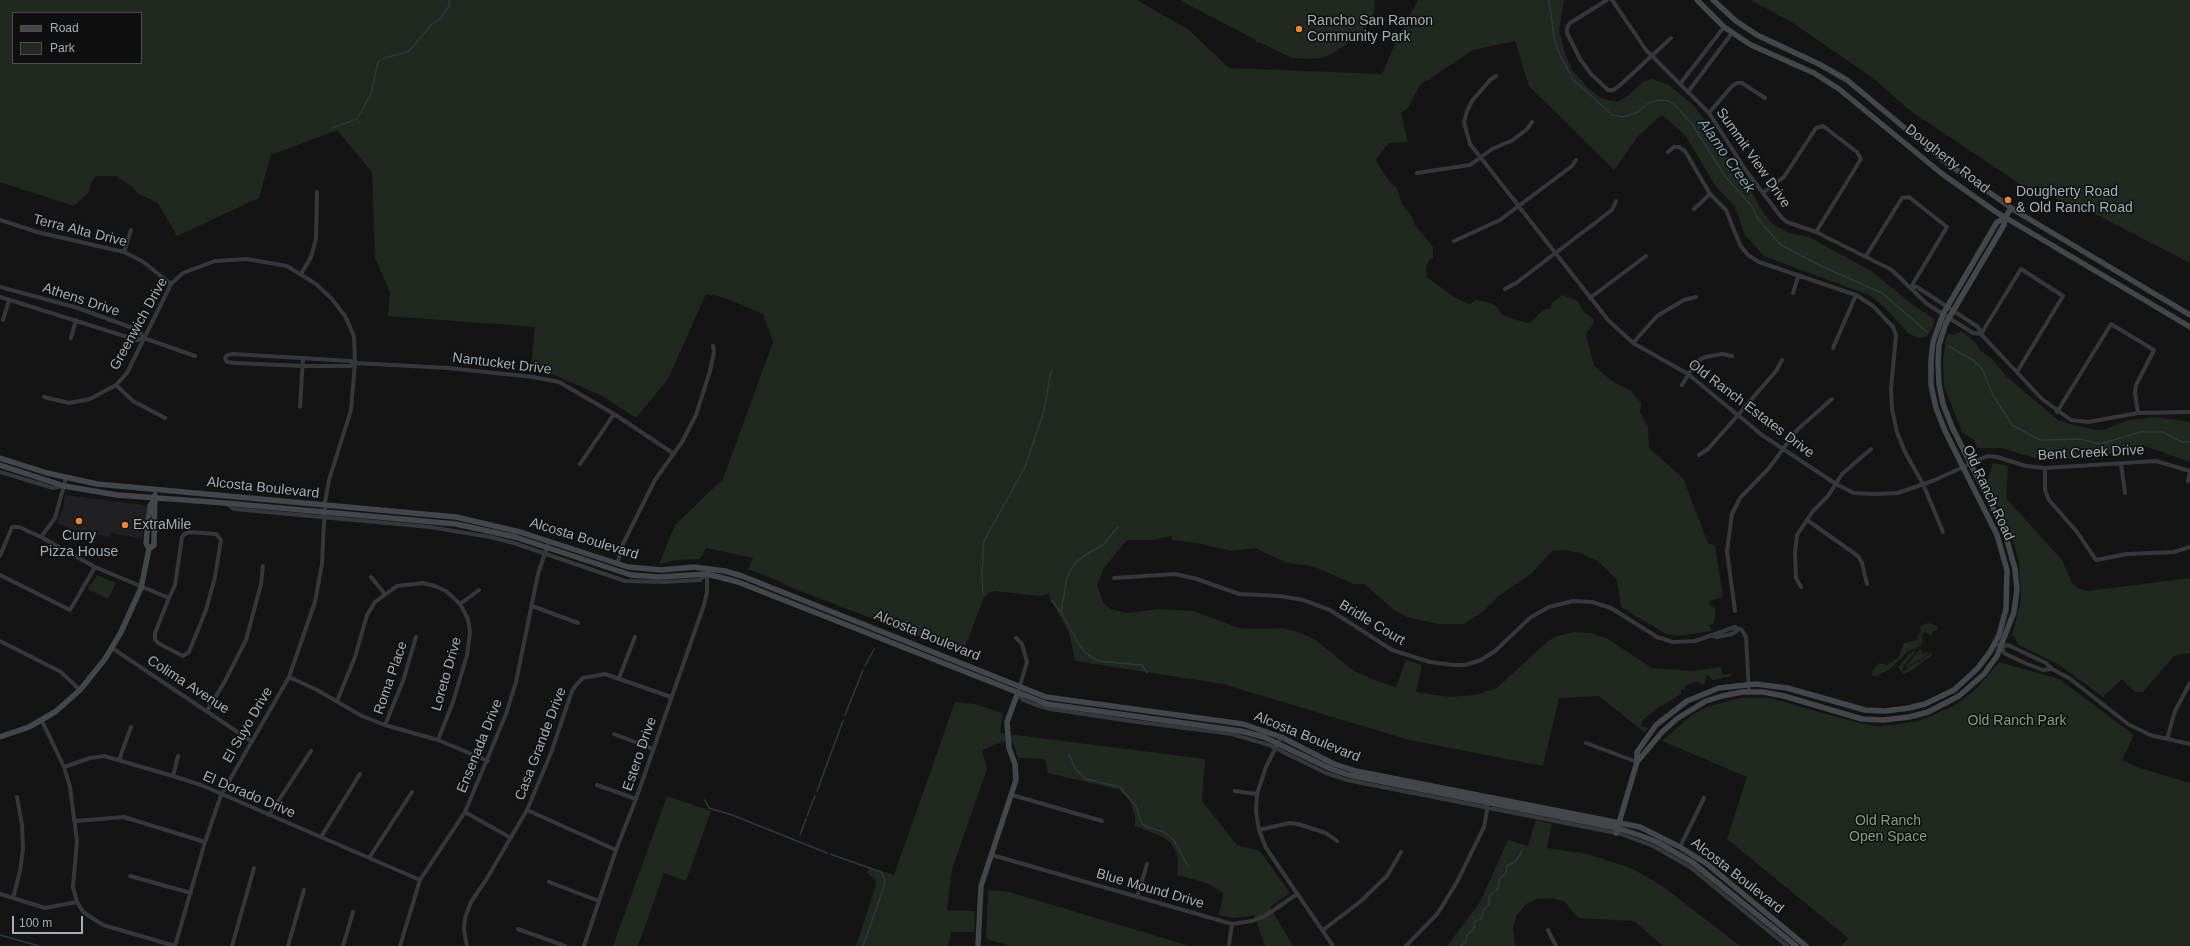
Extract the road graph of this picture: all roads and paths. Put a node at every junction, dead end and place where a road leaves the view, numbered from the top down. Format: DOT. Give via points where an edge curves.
graph roads {
  1 [pos="1607,0"];
  2 [pos="1612,0"];
  3 [pos="1697,0"];
  4 [pos="1713,0"];
  5 [pos="1724,27"];
  6 [pos="1732,33"];
  7 [pos="1671,38"];
  8 [pos="1651,56"];
  9 [pos="1496,76"];
  10 [pos="1680,84"];
  11 [pos="1688,92"];
  12 [pos="1765,98"];
  13 [pos="1709,114"];
  14 [pos="1532,122"];
  15 [pos="1668,152"];
  16 [pos="1481,157"];
  17 [pos="1576,160"];
  18 [pos="1417,173"];
  19 [pos="317,192"];
  20 [pos="1764,192"];
  21 [pos="1710,194"];
  22 [pos="1616,201"];
  23 [pos="1518,206"];
  24 [pos="2011,208"];
  25 [pos="1694,209"];
  26 [pos="2005,218"];
  27 [pos="0,220"];
  28 [pos="132,230"];
  29 [pos="1816,232"];
  30 [pos="1454,241"];
  31 [pos="124,252"];
  32 [pos="1556,254"];
  33 [pos="1646,256"];
  34 [pos="1866,256"];
  35 [pos="301,274"];
  36 [pos="1798,276"];
  37 [pos="171,284"];
  38 [pos="0,287"];
  39 [pos="1911,287"];
  40 [pos="1505,289"];
  41 [pos="1793,293"];
  42 [pos="1856,296"];
  43 [pos="0,297"];
  44 [pos="1696,297"];
  45 [pos="1590,298"];
  46 [pos="9,300"];
  47 [pos="1947,307"];
  48 [pos="1953,311"];
  49 [pos="1943,314"];
  50 [pos="2190,315"];
  51 [pos="1948,318"];
  52 [pos="3,320"];
  53 [pos="76,320"];
  54 [pos="2190,327"];
  55 [pos="1981,334"];
  56 [pos="71,338"];
  57 [pos="144,338"];
  58 [pos="1633,343"];
  59 [pos="713,346"];
  60 [pos="1833,348"];
  61 [pos="195,356"];
  62 [pos="268,356"];
  63 [pos="1732,356"];
  64 [pos="303,358"];
  65 [pos="1782,360"];
  66 [pos="355,363"];
  67 [pos="268,365"];
  68 [pos="302,366"];
  69 [pos="2017,372"];
  70 [pos="1688,374"];
  71 [pos="116,385"];
  72 [pos="1682,385"];
  73 [pos="44,397"];
  74 [pos="1832,399"];
  75 [pos="300,407"];
  76 [pos="2058,412"];
  77 [pos="2190,412"];
  78 [pos="2138,413"];
  79 [pos="614,414"];
  80 [pos="1739,414"];
  81 [pos="165,418"];
  82 [pos="1782,449"];
  83 [pos="1870,449"];
  84 [pos="674,454"];
  85 [pos="1699,455"];
  86 [pos="0,458"];
  87 [pos="1970,463"];
  88 [pos="0,464"];
  89 [pos="580,464"];
  90 [pos="2121,464"];
  91 [pos="1963,466"];
  92 [pos="2045,468"];
  93 [pos="0,472"];
  94 [pos="2190,472"];
  95 [pos="66,478"];
  96 [pos="2188,481"];
  97 [pos="1836,484"];
  98 [pos="1923,484"];
  99 [pos="64,486"];
  100 [pos="156,490"];
  101 [pos="2125,493"];
  102 [pos="155,498"];
  103 [pos="325,506"];
  104 [pos="325,515"];
  105 [pos="1807,520"];
  106 [pos="1943,532"];
  107 [pos="41,537"];
  108 [pos="547,547"];
  109 [pos="2190,547"];
  110 [pos="0,556"];
  111 [pos="617,564"];
  112 [pos="263,566"];
  113 [pos="95,568"];
  114 [pos="615,571"];
  115 [pos="707,571"];
  116 [pos="0,575"];
  117 [pos="371,577"];
  118 [pos="1114,578"];
  119 [pos="1867,584"];
  120 [pos="1801,587"];
  121 [pos="141,588"];
  122 [pos="479,590"];
  123 [pos="384,593"];
  124 [pos="169,598"];
  125 [pos="460,604"];
  126 [pos="532,606"];
  127 [pos="1735,611"];
  128 [pos="578,622"];
  129 [pos="416,637"];
  130 [pos="635,637"];
  131 [pos="1016,638"];
  132 [pos="0,641"];
  133 [pos="1994,643"];
  134 [pos="2002,647"];
  135 [pos="112,648"];
  136 [pos="2052,669"];
  137 [pos="288,677"];
  138 [pos="619,678"];
  139 [pos="2190,683"];
  140 [pos="1749,684"];
  141 [pos="1020,686"];
  142 [pos="80,690"];
  143 [pos="1018,692"];
  144 [pos="1749,692"];
  145 [pos="672,697"];
  146 [pos="337,701"];
  147 [pos="207,711"];
  148 [pos="42,721"];
  149 [pos="385,725"];
  150 [pos="131,727"];
  151 [pos="614,734"];
  152 [pos="0,737"];
  153 [pos="1281,737"];
  154 [pos="2167,739"];
  155 [pos="438,740"];
  156 [pos="251,741"];
  157 [pos="1586,743"];
  158 [pos="2190,744"];
  159 [pos="1276,746"];
  160 [pos="653,750"];
  161 [pos="311,752"];
  162 [pos="178,756"];
  163 [pos="119,760"];
  164 [pos="488,761"];
  165 [pos="1637,762"];
  166 [pos="64,767"];
  167 [pos="360,774"];
  168 [pos="173,776"];
  169 [pos="597,785"];
  170 [pos="1235,791"];
  171 [pos="412,792"];
  172 [pos="1257,794"];
  173 [pos="221,795"];
  174 [pos="1012,795"];
  175 [pos="17,797"];
  176 [pos="1704,798"];
  177 [pos="636,799"];
  178 [pos="1489,802"];
  179 [pos="527,810"];
  180 [pos="465,812"];
  181 [pos="269,815"];
  182 [pos="76,821"];
  183 [pos="1102,821"];
  184 [pos="1619,821"];
  185 [pos="1259,830"];
  186 [pos="1616,831"];
  187 [pos="321,837"];
  188 [pos="511,838"];
  189 [pos="1337,841"];
  190 [pos="205,842"];
  191 [pos="1680,847"];
  192 [pos="616,850"];
  193 [pos="1401,852"];
  194 [pos="992,855"];
  195 [pos="369,858"];
  196 [pos="1147,864"];
  197 [pos="254,868"];
  198 [pos="130,876"];
  199 [pos="420,880"];
  200 [pos="548,882"];
  201 [pos="304,890"];
  202 [pos="191,893"];
  203 [pos="0,894"];
  204 [pos="1297,894"];
  205 [pos="1137,897"];
  206 [pos="13,898"];
  207 [pos="598,901"];
  208 [pos="77,902"];
  209 [pos="353,912"];
  210 [pos="1232,924"];
  211 [pos="518,929"];
  212 [pos="1323,930"];
  213 [pos="1548,930"];
  214 [pos="1229,944"];
  215 [pos="175,946"];
  216 [pos="232,946"];
  217 [pos="288,946"];
  218 [pos="343,946"];
  219 [pos="400,946"];
  220 [pos="467,946"];
  221 [pos="565,946"];
  222 [pos="584,946"];
  223 [pos="978,946"];
  224 [pos="1333,946"];
  225 [pos="1406,946"];
  226 [pos="1556,946"];
  227 [pos="1787,946"];
  228 [pos="1796,946"];
  229 [pos="1806,946"];
  1 -- 8 [label="street" via="1575,19 1567,28 1580,59 1591,74 1608,90 1613,90"];
  2 -- 8 [label="street, Summit View Drive" via="1631,31"];
  3 -- 5 [label="main road, Dougherty Road"];
  4 -- 24 [label="main road, Dougherty Road" via="1736,21 1757,35 1819,64 1846,80 1948,164"];
  5 -- 6 [label="main road, Dougherty Road"];
  5 -- 10 [label="street"];
  6 -- 11 [label="street"];
  6 -- 26 [label="main road, Dougherty Road" via="1751,45 1814,73 1839,89 1941,172"];
  7 -- 8 [label="street"];
  8 -- 10 [label="street, Summit View Drive"];
  9 -- 16 [label="street, Old Ranch Estates Drive" via="1472,101 1464,122 1470,144"];
  10 -- 11 [label="street, Summit View Drive"];
  11 -- 13 [label="street, Summit View Drive"];
  12 -- 13 [label="street" via="1738,83 1732,86"];
  13 -- 20 [label="street, Summit View Drive" via="1747,172"];
  14 -- 16 [label="street" via="1513,140"];
  15 -- 21 [label="street" via="1679,147 1685,151"];
  16 -- 18 [label="street" via="1460,168"];
  16 -- 23 [label="street, Old Ranch Estates Drive"];
  17 -- 23 [label="street" via="1572,166 1544,184"];
  19 -- 35 [label="street" via="316,239 311,257"];
  20 -- 29 [label="street, Summit View Drive" via="1782,218"];
  20 -- 29 [label="street" via="1784,177 1816,128 1826,128 1857,152 1861,159"];
  21 -- 25 [label="street"];
  21 -- 36 [label="street" via="1726,210 1740,246 1748,255 1759,262"];
  22 -- 32 [label="street" via="1612,210"];
  23 -- 30 [label="street" via="1500,220"];
  23 -- 32 [label="street, Old Ranch Estates Drive"];
  24 -- 26 [label="main road, Old Ranch Road"];
  24 -- 50 [label="main road, Dougherty Road"];
  26 -- 47 [label="main road, Old Ranch Road" via="1997,222"];
  26 -- 48 [label="main road, Old Ranch Road" via="2004,225"];
  26 -- 54 [label="main road, Dougherty Road"];
  27 -- 31 [label="street, Terra Alta Drive" via="37,232"];
  28 -- 31 [label="street"];
  29 -- 34 [label="street, Summit View Drive"];
  31 -- 37 [label="street, Terra Alta Drive" via="142,261"];
  32 -- 40 [label="street" via="1516,284"];
  32 -- 45 [label="street, Old Ranch Estates Drive"];
  33 -- 45 [label="street"];
  34 -- 39 [label="street, Summit View Drive" via="1892,270"];
  34 -- 39 [label="street" via="1902,198 1909,197 1947,227"];
  35 -- 37 [label="street, Greenwich Drive" via="287,266 265,261 232,259 198,266 183,273"];
  35 -- 66 [label="street, Greenwich Drive" via="324,291 345,316 354,336"];
  36 -- 41 [label="street"];
  36 -- 42 [label="street"];
  37 -- 57 [label="street, Greenwich Drive"];
  38 -- 57 [label="street, Athens Drive" via="78,308 138,330"];
  39 -- 47 [label="street, Summit View Drive" via="1917,287"];
  39 -- 49 [label="street, Summit View Drive" via="1918,298"];
  42 -- 60 [label="street"];
  42 -- 98 [label="street" via="1873,306 1893,327 1896,335 1891,389 1892,409 1905,452"];
  43 -- 46 [label="street, Athens Drive"];
  44 -- 58 [label="street" via="1684,300 1657,316"];
  45 -- 58 [label="street, Old Ranch Estates Drive" via="1608,320"];
  46 -- 52 [label="street"];
  46 -- 53 [label="street, Athens Drive"];
  47 -- 48 [label="street, Summit View Drive"];
  47 -- 49 [label="main road, Old Ranch Road"];
  48 -- 51 [label="main road, Old Ranch Road"];
  48 -- 55 [label="street, Summit View Drive" via="1978,327"];
  49 -- 51 [label="street, Summit View Drive"];
  49 -- 91 [label="main road, Old Ranch Road" via="1933,342 1930,360 1931,385 1936,408"];
  51 -- 55 [label="street, Summit View Drive" via="1973,333"];
  51 -- 87 [label="main road, Old Ranch Road" via="1939,345 1939,384 1943,404"];
  53 -- 56 [label="street"];
  53 -- 57 [label="street, Athens Drive" via="137,340"];
  55 -- 69 [label="street, Summit View Drive"];
  55 -- 69 [label="street" via="2021,269 2064,296"];
  57 -- 61 [label="street"];
  57 -- 71 [label="street, Greenwich Drive" via="127,373"];
  58 -- 70 [label="street, Old Ranch Estates Drive"];
  59 -- 84 [label="street" via="710,371 696,415"];
  62 -- 64 [label="street, Nantucket Drive"];
  62 -- 67 [label="street"];
  62 -- 67 [label="street, Nantucket Drive" via="230,354 225,358 229,362"];
  63 -- 70 [label="street" via="1722,354 1705,357 1696,362"];
  64 -- 66 [label="street, Nantucket Drive"];
  64 -- 68 [label="street"];
  65 -- 80 [label="street" via="1776,371"];
  66 -- 68 [label="street, Nantucket Drive" via="350,366"];
  66 -- 79 [label="street, Nantucket Drive" via="448,368 559,382"];
  66 -- 103 [label="street, Greenwich Drive" via="351,410 329,480"];
  67 -- 68 [label="street, Nantucket Drive"];
  68 -- 75 [label="street"];
  69 -- 76 [label="street, Summit View Drive"];
  70 -- 72 [label="street"];
  70 -- 80 [label="street, Old Ranch Estates Drive"];
  71 -- 73 [label="street, Greenwich Drive" via="90,399 69,403"];
  71 -- 81 [label="street" via="133,401"];
  74 -- 82 [label="street" via="1797,430"];
  76 -- 78 [label="street, Summit View Drive" via="2071,420 2088,422"];
  76 -- 78 [label="street" via="2111,324 2154,350 2136,385"];
  77 -- 78 [label="street, Summit View Drive"];
  79 -- 84 [label="street, Nantucket Drive"];
  79 -- 89 [label="street"];
  80 -- 82 [label="street, Old Ranch Estates Drive"];
  80 -- 85 [label="street" via="1708,449"];
  82 -- 97 [label="street, Old Ranch Estates Drive"];
  82 -- 127 [label="street" via="1769,468 1740,498 1732,514 1727,550"];
  83 -- 97 [label="street" via="1842,474"];
  84 -- 111 [label="street" via="655,480 623,544"];
  86 -- 95 [label="main road, Alcosta Boulevard"];
  87 -- 91 [label="street, Old Ranch Estates Drive"];
  87 -- 92 [label="street, Bent Creek Drive" via="1987,456"];
  87 -- 134 [label="main road, Old Ranch Road" via="2004,530 2015,569 2014,612"];
  88 -- 99 [label="main road, Alcosta Boulevard"];
  90 -- 92 [label="street, Bent Creek Drive"];
  90 -- 94 [label="street, Bent Creek Drive" via="2156,461"];
  90 -- 101 [label="street"];
  91 -- 98 [label="street, Old Ranch Estates Drive"];
  91 -- 133 [label="main road, Old Ranch Road" via="1997,535 2007,570 2006,609"];
  92 -- 109 [label="street" via="2045,490 2049,500 2096,560 2127,554 2174,552"];
  93 -- 99 [label="street, Alcosta Boulevard" via="53,488"];
  94 -- 96 [label="street"];
  95 -- 99 [label="street"];
  95 -- 100 [label="main road, Alcosta Boulevard"];
  97 -- 98 [label="street, Old Ranch Estates Drive" via="1854,493 1875,494 1898,493"];
  97 -- 105 [label="street"];
  98 -- 106 [label="street"];
  99 -- 102 [label="main road, Alcosta Boulevard"];
  99 -- 107 [label="street" via="55,518"];
  100 -- 102 [label="main road"];
  100 -- 103 [label="main road, Alcosta Boulevard"];
  102 -- 104 [label="main road, Alcosta Boulevard"];
  102 -- 121 [label="main road" via="150,506 146,543 150,549"];
  103 -- 104 [label="street, Greenwich Drive"];
  103 -- 108 [label="main road, Alcosta Boulevard" via="456,517 520,532"];
  104 -- 108 [label="main road, Alcosta Boulevard" via="456,524"];
  104 -- 137 [label="street, El Suyo Drive" via="322,564 315,602"];
  105 -- 119 [label="street" via="1858,556"];
  105 -- 120 [label="street" via="1797,535 1795,552 1796,578"];
  107 -- 110 [label="street" via="19,527 12,527"];
  107 -- 113 [label="street"];
  108 -- 111 [label="main road, Alcosta Boulevard"];
  108 -- 114 [label="main road, Alcosta Boulevard"];
  108 -- 115 [label="street, Alcosta Boulevard" via="624,581 700,580"];
  108 -- 126 [label="street, Ensenada Drive" via="538,574"];
  111 -- 114 [label="main road"];
  111 -- 115 [label="main road, Alcosta Boulevard" via="644,570"];
  112 -- 147 [label="street" via="261,584 246,640"];
  113 -- 116 [label="street" via="70,610"];
  113 -- 121 [label="street"];
  114 -- 115 [label="main road, Alcosta Boulevard" via="644,576"];
  115 -- 141 [label="main road, Alcosta Boulevard" via="742,576"];
  115 -- 143 [label="main road, Alcosta Boulevard"];
  115 -- 145 [label="street, Estero Drive" via="708,592"];
  117 -- 123 [label="street"];
  118 -- 140 [label="street, Bridle Court" via="1175,574 1239,594 1303,600 1330,610 1392,650 1418,660 1465,665 1481,660 1495,651 1532,617 1549,607 1573,601 1592,602 1612,608 1664,640 1685,643 1730,628 1742,630 1746,638"];
  121 -- 124 [label="street"];
  121 -- 135 [label="main road"];
  122 -- 125 [label="street"];
  123 -- 125 [label="street, Loreto Drive" via="397,586 423,583 446,591"];
  123 -- 146 [label="street, Loreto Drive" via="366,616 355,657"];
  124 -- 124 [label="street" via="175,585 182,538 185,534 189,532 220,536 215,577 206,610 189,652 183,656 155,639"];
  125 -- 155 [label="street, Loreto Drive" via="468,619 470,642 453,702"];
  126 -- 128 [label="street"];
  126 -- 164 [label="street, Ensenada Drive" via="516,682"];
  129 -- 149 [label="street, Roma Place" via="403,681"];
  130 -- 138 [label="street"];
  131 -- 141 [label="street" via="1022,644 1027,662"];
  132 -- 142 [label="street" via="61,672"];
  133 -- 134 [label="street"];
  133 -- 140 [label="main road, Old Ranch Road" via="1965,682 1945,695 1909,708 1866,710 1787,688"];
  134 -- 136 [label="street" via="2008,645 2046,663"];
  134 -- 136 [label="street" via="2004,653 2027,664 2043,670"];
  134 -- 144 [label="main road, Old Ranch Road" via="1984,674 1970,688 1928,712 1909,717 1862,719 1784,696"];
  135 -- 142 [label="main road"];
  135 -- 147 [label="street, Colima Avenue"];
  136 -- 154 [label="street" via="2069,678 2128,724 2150,735"];
  137 -- 146 [label="street"];
  137 -- 156 [label="street, El Suyo Drive"];
  138 -- 145 [label="street, Casa Grande Drive"];
  138 -- 179 [label="street, Casa Grande Drive" via="605,674 592,675 583,678 572,691 551,753"];
  139 -- 154 [label="street" via="2175,711"];
  140 -- 144 [label="street, Bridle Court"];
  140 -- 165 [label="main road, Old Ranch Road" via="1730,686 1703,694 1672,711 1636,752"];
  141 -- 143 [label="street"];
  141 -- 153 [label="main road, Alcosta Boulevard" via="1046,697 1243,724"];
  142 -- 148 [label="main road"];
  143 -- 159 [label="main road, Alcosta Boulevard" via="1047,704 1241,731"];
  143 -- 174 [label="main road" via="1006,722 1015,764 1016,780"];
  144 -- 165 [label="main road, Old Ranch Road" via="1722,696 1692,709 1663,731"];
  145 -- 160 [label="street, Estero Drive"];
  146 -- 149 [label="street" via="362,716"];
  147 -- 156 [label="street, Colima Avenue"];
  148 -- 152 [label="main road"];
  148 -- 166 [label="street"];
  149 -- 155 [label="street"];
  150 -- 163 [label="street"];
  151 -- 160 [label="street"];
  153 -- 159 [label="street"];
  153 -- 178 [label="main road, Alcosta Boulevard" via="1334,764 1356,771"];
  154 -- 158 [label="street"];
  155 -- 164 [label="street"];
  156 -- 173 [label="street, El Suyo Drive"];
  157 -- 165 [label="street"];
  159 -- 172 [label="street"];
  159 -- 178 [label="main road, Alcosta Boulevard" via="1350,775"];
  160 -- 177 [label="street, Estero Drive"];
  161 -- 181 [label="street"];
  162 -- 168 [label="street"];
  163 -- 166 [label="street, El Dorado Drive" via="104,756"];
  163 -- 168 [label="street, El Dorado Drive"];
  164 -- 180 [label="street, Ensenada Drive"];
  165 -- 184 [label="main road, Old Ranch Road"];
  166 -- 182 [label="street"];
  167 -- 187 [label="street"];
  168 -- 173 [label="street, El Dorado Drive" via="202,785"];
  169 -- 177 [label="street"];
  170 -- 172 [label="street"];
  171 -- 195 [label="street"];
  172 -- 185 [label="street"];
  173 -- 181 [label="street, El Dorado Drive"];
  173 -- 190 [label="street, El Suyo Drive"];
  174 -- 183 [label="street"];
  174 -- 194 [label="main road"];
  175 -- 206 [label="street" via="23,849"];
  176 -- 191 [label="street"];
  177 -- 192 [label="street, Estero Drive"];
  178 -- 184 [label="main road, Alcosta Boulevard"];
  178 -- 186 [label="main road, Alcosta Boulevard"];
  178 -- 225 [label="street" via="1484,827 1457,882 1438,913"];
  179 -- 188 [label="street, Casa Grande Drive"];
  179 -- 192 [label="street"];
  180 -- 188 [label="street"];
  180 -- 199 [label="street, Ensenada Drive"];
  181 -- 187 [label="street, El Dorado Drive"];
  182 -- 190 [label="street" via="124,817"];
  182 -- 208 [label="street" via="73,887"];
  184 -- 186 [label="main road, Old Ranch Road"];
  184 -- 191 [label="main road, Alcosta Boulevard" via="1640,827"];
  185 -- 189 [label="street" via="1289,823 1298,824 1326,833"];
  185 -- 204 [label="street" via="1266,848"];
  186 -- 227 [label="street, Alcosta Boulevard" via="1653,846 1690,867"];
  186 -- 228 [label="main road, Alcosta Boulevard" via="1657,842 1692,862"];
  187 -- 195 [label="street, El Dorado Drive"];
  188 -- 220 [label="street, Casa Grande Drive" via="471,902 465,918"];
  190 -- 202 [label="street, El Suyo Drive"];
  191 -- 229 [label="main road, Alcosta Boulevard" via="1707,864"];
  192 -- 207 [label="street, Estero Drive"];
  193 -- 212 [label="street" via="1387,876 1361,901"];
  194 -- 205 [label="street, Blue Mound Drive"];
  194 -- 223 [label="main road" via="981,886"];
  195 -- 199 [label="street, El Dorado Drive"];
  196 -- 205 [label="street"];
  197 -- 216 [label="street"];
  198 -- 202 [label="street"];
  199 -- 219 [label="street, Ensenada Drive"];
  200 -- 207 [label="street"];
  201 -- 217 [label="street"];
  202 -- 215 [label="street, El Suyo Drive"];
  203 -- 206 [label="street"];
  204 -- 210 [label="street, Blue Mound Drive" via="1265,916"];
  204 -- 212 [label="street"];
  205 -- 210 [label="street, Blue Mound Drive"];
  206 -- 208 [label="street" via="45,908"];
  207 -- 222 [label="street, Estero Drive"];
  208 -- 215 [label="street" via="83,912 103,925"];
  209 -- 218 [label="street"];
  210 -- 214 [label="street"];
  211 -- 221 [label="street"];
  212 -- 224 [label="street"];
  213 -- 226 [label="street"];
}
